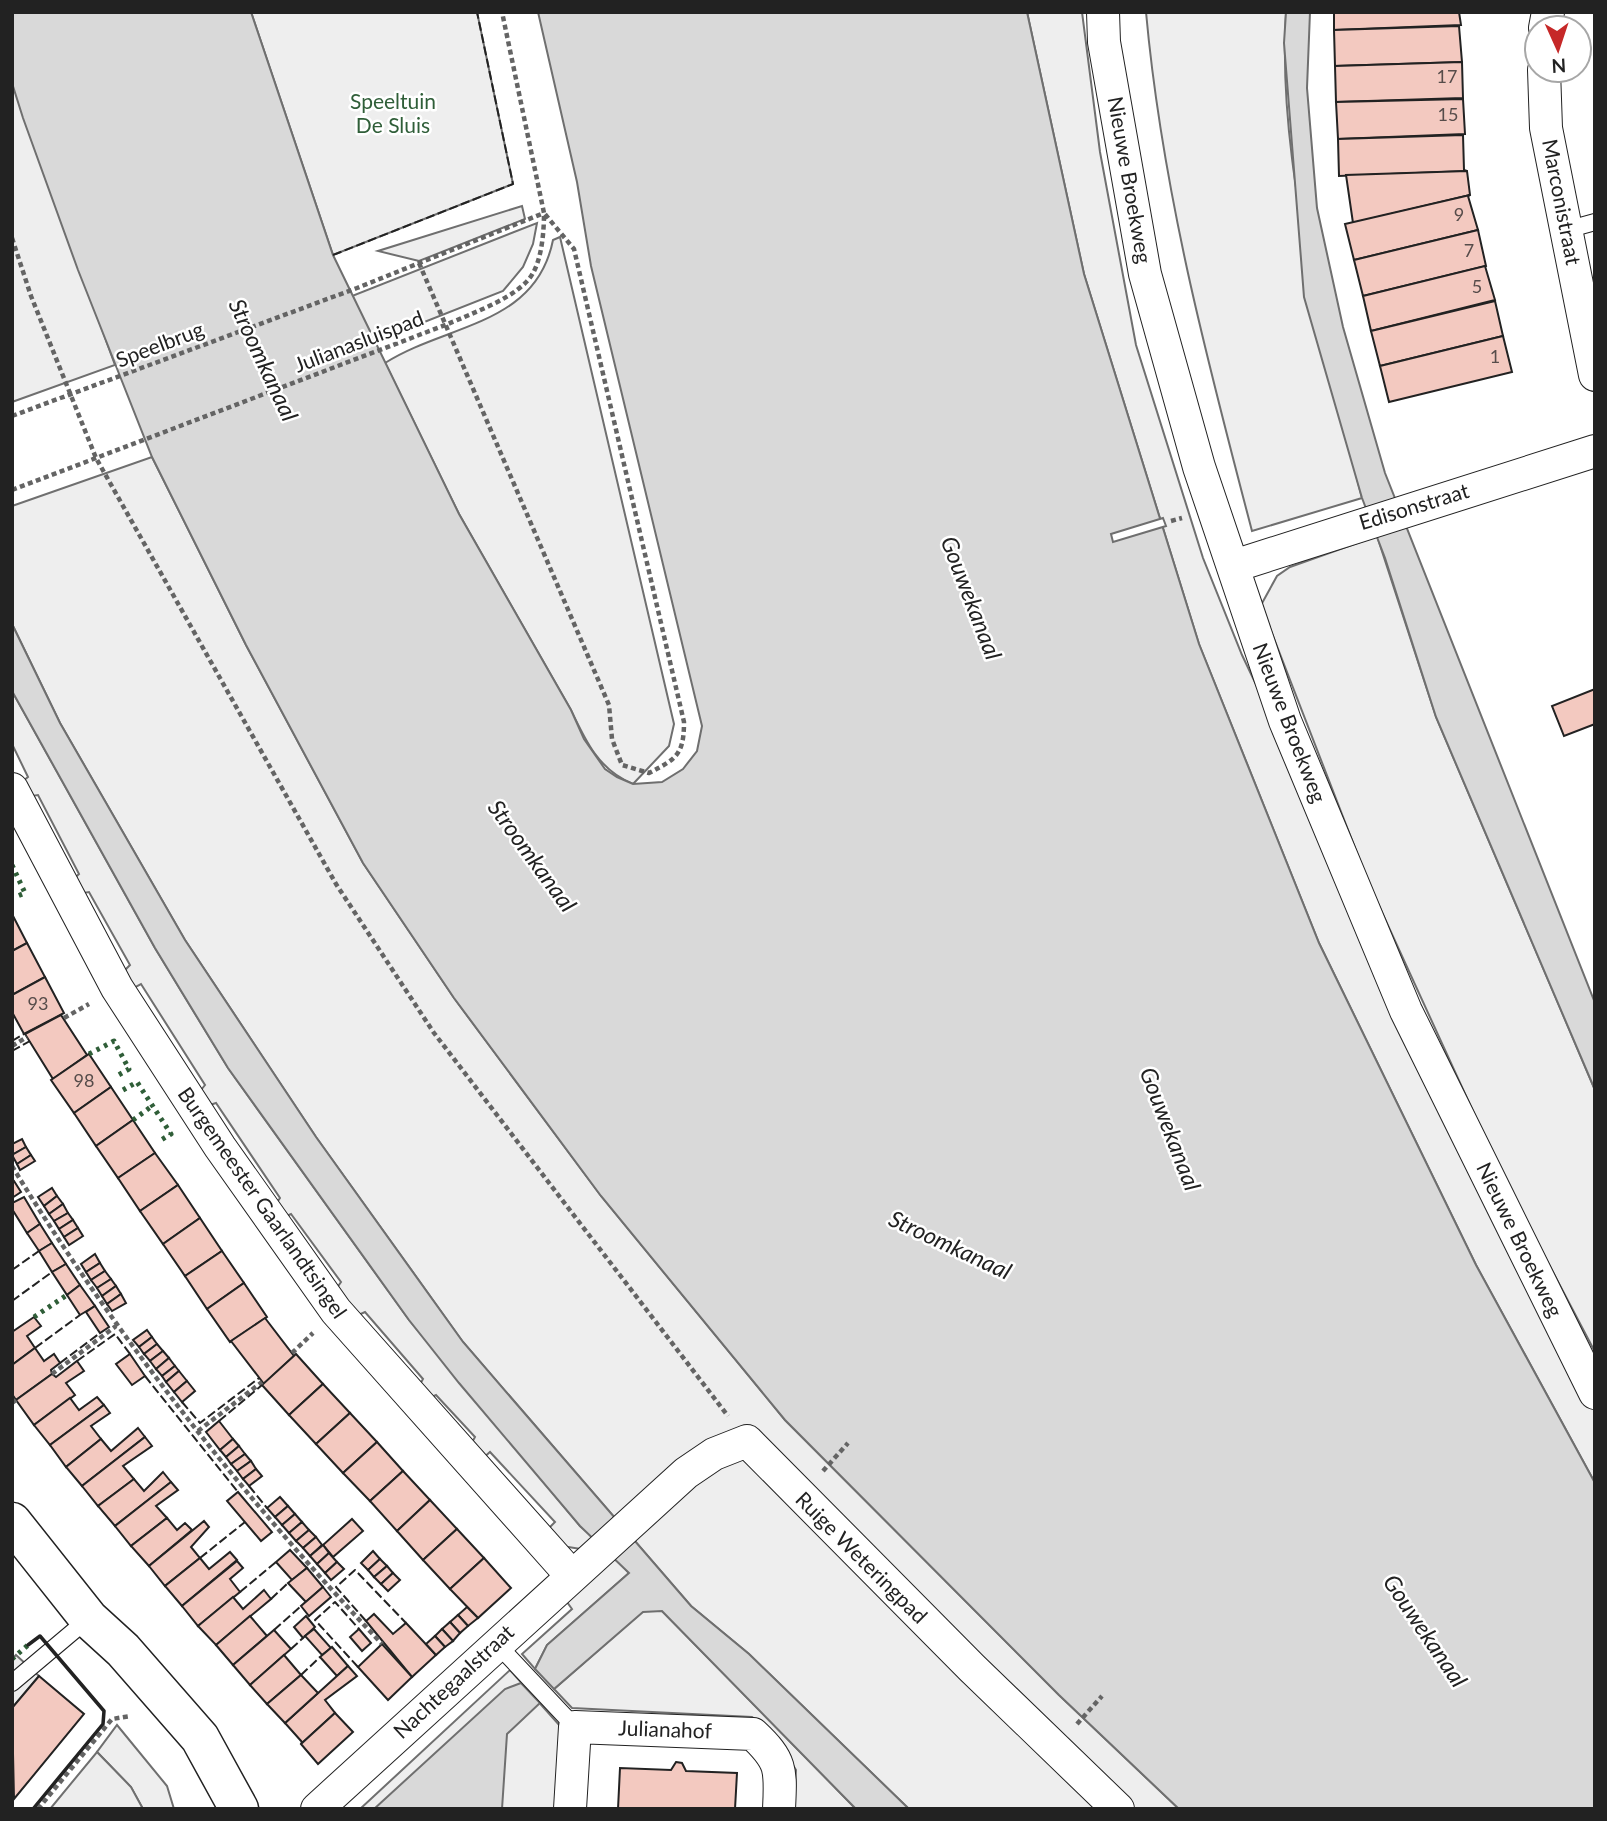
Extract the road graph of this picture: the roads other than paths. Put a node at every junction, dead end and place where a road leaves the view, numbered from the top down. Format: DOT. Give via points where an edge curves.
graph roads {
  1 [pos="1103,12"];
  2 [pos="1544,84"];
  3 [pos="1580,226"];
  4 [pos="1595,375"];
  5 [pos="1595,451"];
  6 [pos="1234,566"];
  7 [pos="12,789"];
  8 [pos="1595,1393"];
  9 [pos="12,1522"];
  10 [pos="582,1566"];
  11 [pos="89,1619"];
  12 [pos="496,1643"];
  13 [pos="12,1683"];
  14 [pos="575,1727"];
  15 [pos="214,1809"];
  16 [pos="239,1809"];
  17 [pos="317,1809"];
  18 [pos="570,1809"];
  19 [pos="779,1809"];
  20 [pos="1118,1809"];
  1 -- 6 [label="street, Nieuwe Broekweg" via="1104,42 1145,274 1199,467"];
  2 -- 3 [label="street, Marconistraat" via="1546,128"];
  3 -- 4 [label="street, Marconistraat"];
  5 -- 6 [label="street, Edisonstraat"];
  6 -- 8 [label="street, Nieuwe Broekweg" via="1284,721 1406,1011"];
  7 -- 10 [label="street, Burgemeester Gaarlandtsingel" via="117,988 336,1311"];
  9 -- 11 [label="main road"];
  10 -- 12 [label="street, Nachtegaalstraat"];
  10 -- 20 [label="street, Ruige Weteringpad" via="686,1473 714,1454 747,1441"];
  11 -- 13 [label="lane"];
  11 -- 15 [label="main road" via="107,1657 181,1751"];
  11 -- 16 [label="main road" via="123,1650 193,1730"];
  12 -- 14 [label="lane"];
  12 -- 17 [label="street, Nachtegaalstraat"];
  14 -- 18 [label="street"];
  14 -- 19 [label="street, Julianahof" via="753,1734 774,1753 781,1781"];
}
